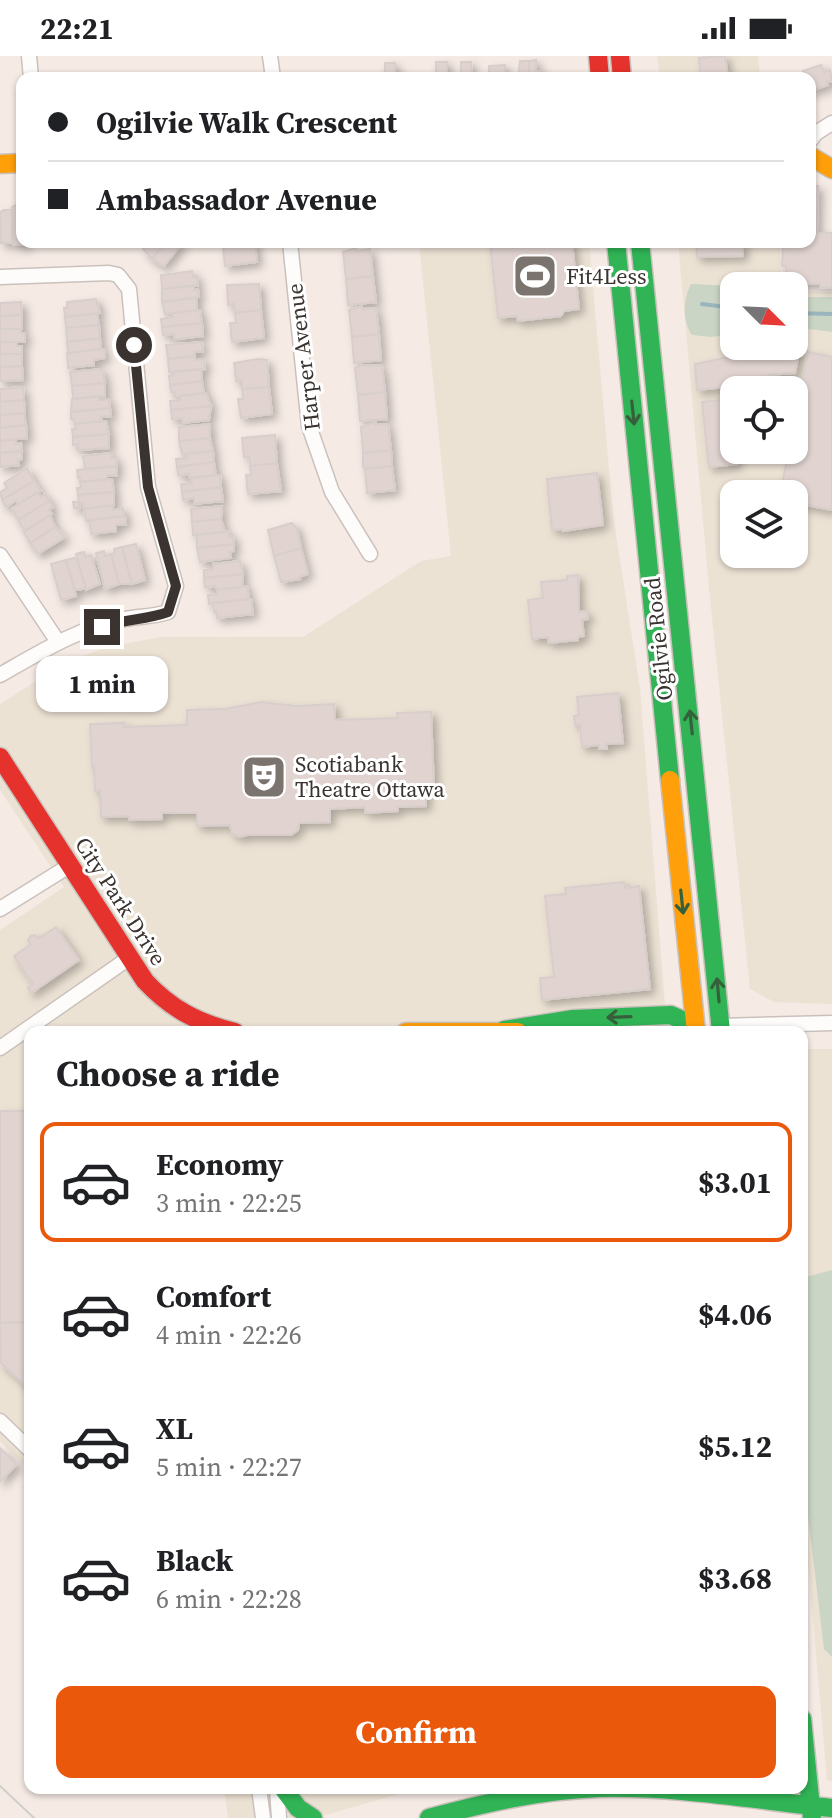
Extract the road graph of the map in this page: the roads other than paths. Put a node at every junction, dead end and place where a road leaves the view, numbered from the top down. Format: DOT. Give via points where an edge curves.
graph roads {
  1 [pos="291,248"];
  2 [pos="617,248"];
  3 [pos="641,248"];
  4 [pos="0,277"];
  5 [pos="370,554"];
  6 [pos="0,555"];
  7 [pos="58,642"];
  8 [pos="0,675"];
  9 [pos="0,757"];
  10 [pos="69,866"];
  11 [pos="0,909"];
  12 [pos="129,958"];
  13 [pos="832,1023"];
  14 [pos="32,1026"];
  15 [pos="213,1026"];
  16 [pos="537,1026"];
  17 [pos="686,1026"];
  18 [pos="691,1026"];
  19 [pos="720,1026"];
  20 [pos="751,1026"];
  21 [pos="24,1031"];
  22 [pos="0,1048"];
  23 [pos="0,1421"];
  24 [pos="24,1444"];
  25 [pos="808,1775"];
  26 [pos="260,1794"];
  27 [pos="277,1794"];
  28 [pos="288,1794"];
  29 [pos="538,1794"];
  30 [pos="715,1794"];
  31 [pos="776,1802"];
  32 [pos="832,1808"];
  33 [pos="812,1812"];
  34 [pos="263,1818"];
  35 [pos="279,1818"];
  36 [pos="313,1818"];
  37 [pos="429,1818"];
  1 -- 5 [label="street, Harper Avenue" via="309,426 332,492"];
  2 -- 18 [label="main road, Ogilvie Road, one-way"];
  19 -- 3 [label="main road, Ogilvie Road, one-way"];
  4 -- 7 [label="street" via="109,273 118,275 129,289 148,487 176,586 168,612 124,619"];
  6 -- 7 [label="street"];
  7 -- 8 [label="street"];
  9 -- 10 [label="main road, City Park Drive"];
  10 -- 11 [label="street"];
  10 -- 12 [label="main road, City Park Drive"];
  12 -- 14 [label="street"];
  12 -- 15 [label="main road, City Park Drive" via="168,1005 188,1019"];
  13 -- 20 [label="street"];
  17 -- 16 [label="main road, one-way" via="671,1015 573,1019"];
  21 -- 22 [label="street"];
  23 -- 24 [label="street"];
  25 -- 33 [label="main road"];
  26 -- 34 [label="street"];
  27 -- 35 [label="street"];
  28 -- 36 [label="main road"];
  29 -- 37 [label="main road" via="487,1801"];
  30 -- 31 [label="main road"];
  31 -- 33 [label="main road"];
  32 -- 33 [label="main road"];
}
